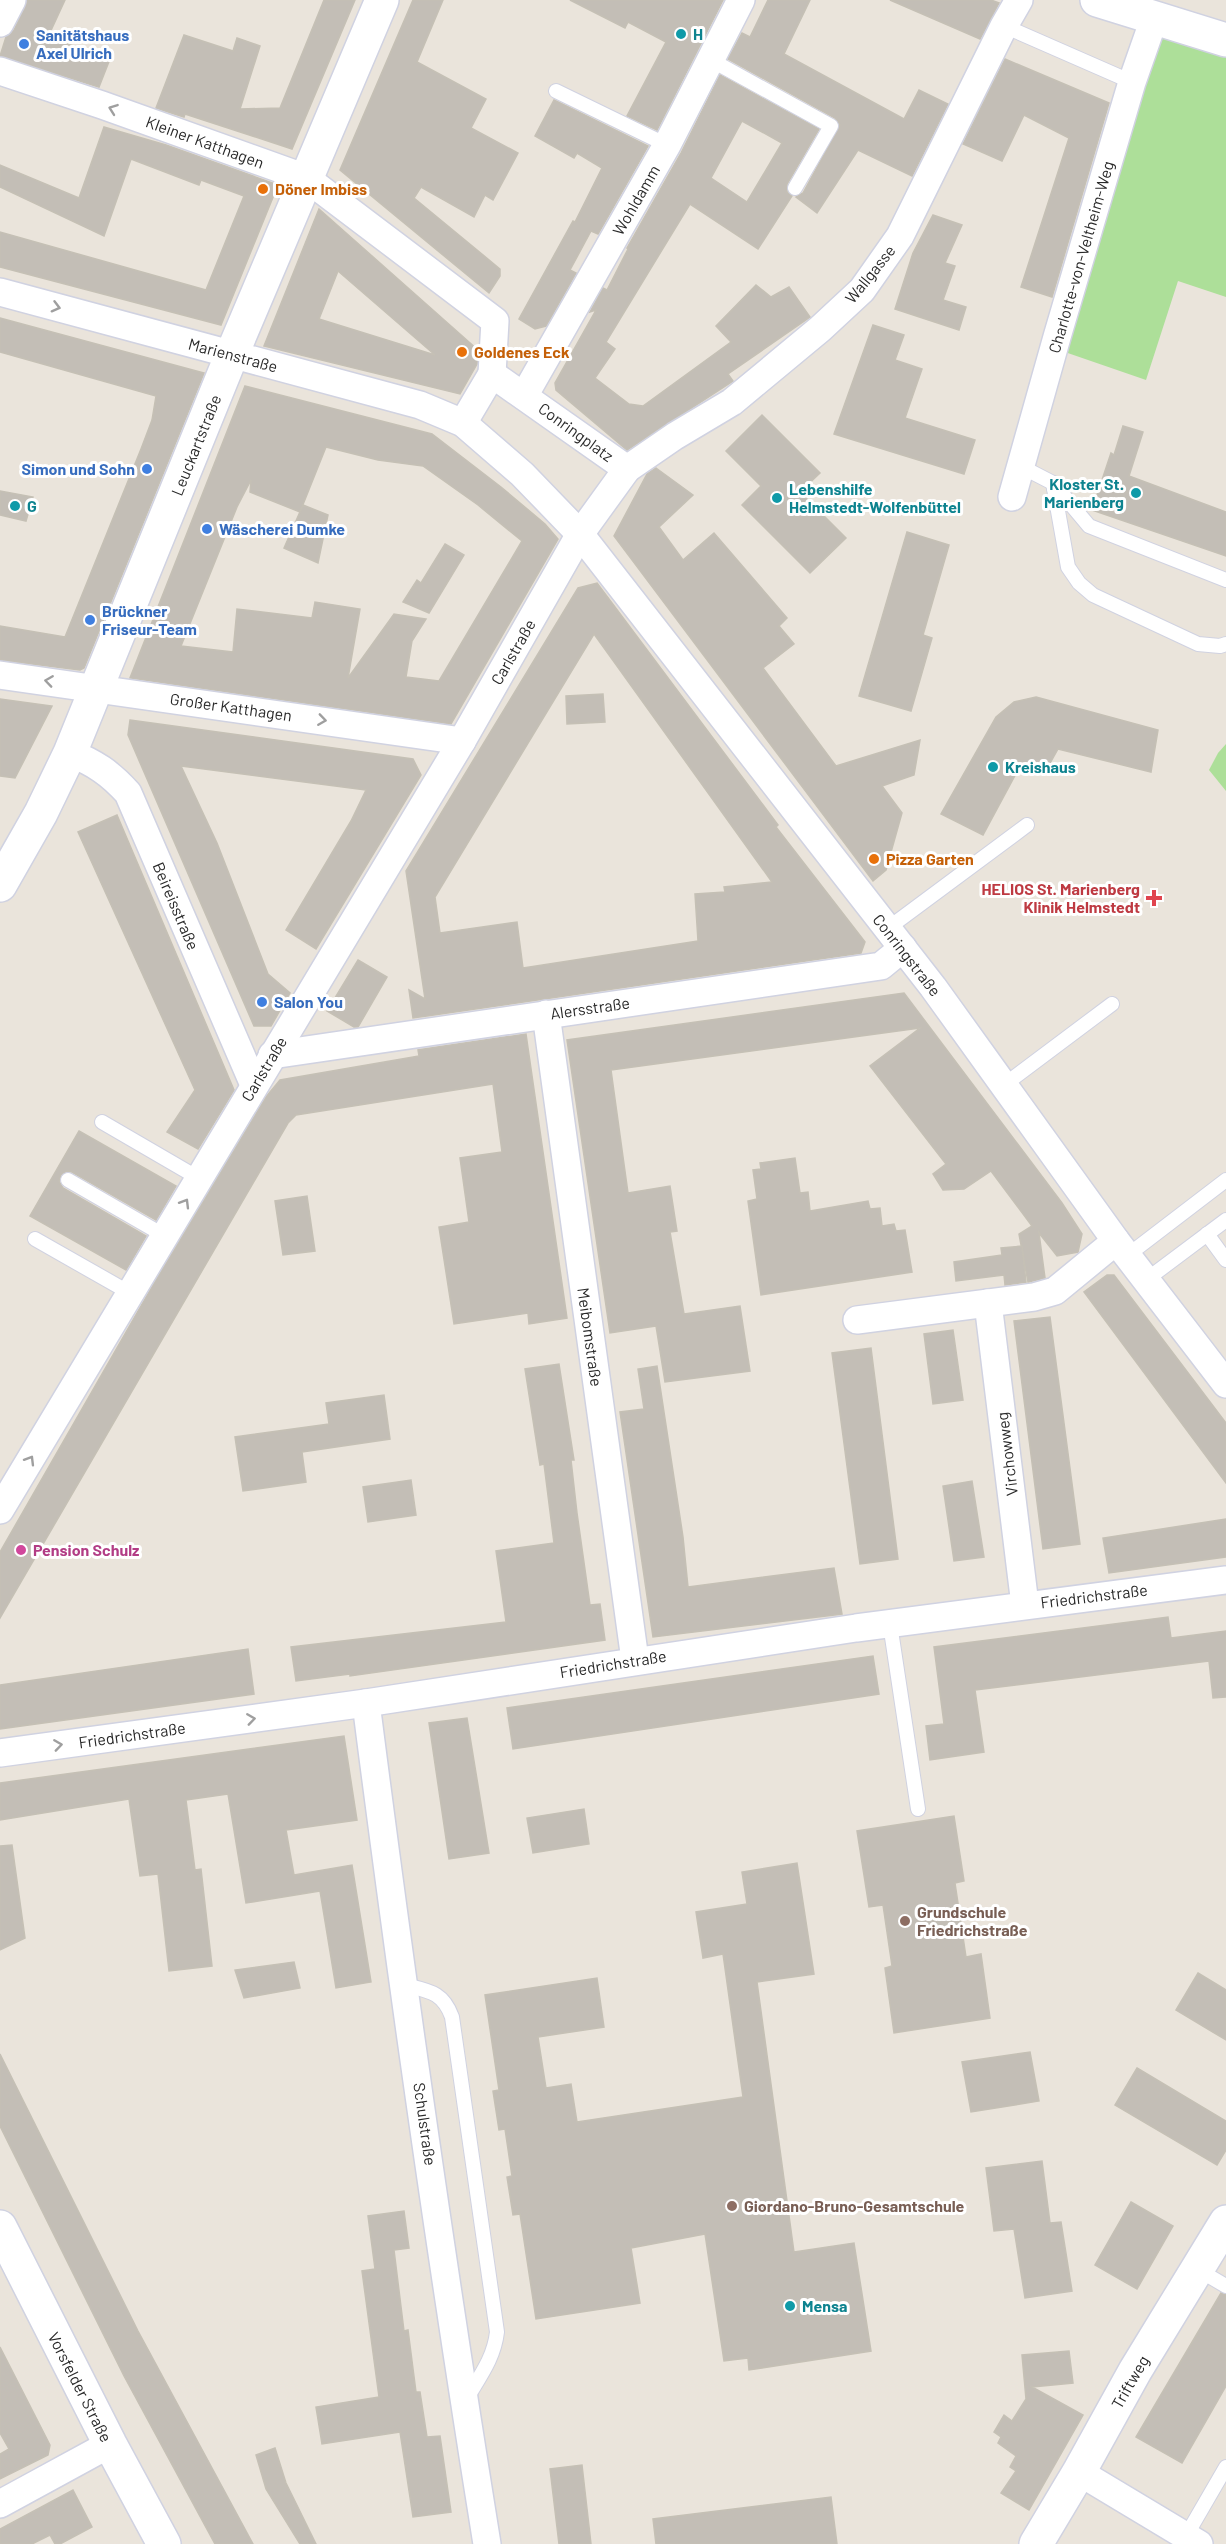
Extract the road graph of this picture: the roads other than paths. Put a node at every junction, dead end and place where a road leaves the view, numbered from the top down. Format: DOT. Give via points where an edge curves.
graph roads {
  1 [pos="12,0"];
  2 [pos="382,0"];
  3 [pos="741,0"];
  4 [pos="1019,0"];
  5 [pos="1096,0"];
  6 [pos="1154,18"];
  7 [pos="0,23"];
  8 [pos="1004,26"];
  9 [pos="1226,40"];
  10 [pos="711,60"];
  11 [pos="0,71"];
  12 [pos="1132,82"];
  13 [pos="556,91"];
  14 [pos="667,145"];
  15 [pos="306,178"];
  16 [pos="795,188"];
  17 [pos="0,292"];
  18 [pos="232,354"];
  19 [pos="492,374"];
  20 [pos="524,396"];
  21 [pos="463,423"];
  22 [pos="1020,466"];
  23 [pos="627,469"];
  24 [pos="1053,483"];
  25 [pos="1012,497"];
  26 [pos="580,534"];
  27 [pos="1226,580"];
  28 [pos="1226,644"];
  29 [pos="0,675"];
  30 [pos="98,688"];
  31 [pos="462,741"];
  32 [pos="70,753"];
  33 [pos="1027,825"];
  34 [pos="0,885"];
  35 [pos="895,939"];
  36 [pos="1112,1004"];
  37 [pos="546,1014"];
  38 [pos="272,1056"];
  39 [pos="254,1085"];
  40 [pos="1004,1085"];
  41 [pos="102,1122"];
  42 [pos="200,1179"];
  43 [pos="68,1180"];
  44 [pos="1226,1180"];
  45 [pos="1226,1220"];
  46 [pos="1207,1234"];
  47 [pos="165,1236"];
  48 [pos="35,1239"];
  49 [pos="1122,1248"];
  50 [pos="1226,1260"];
  51 [pos="1146,1280"];
  52 [pos="130,1293"];
  53 [pos="988,1304"];
  54 [pos="857,1320"];
  55 [pos="1226,1384"];
  56 [pos="0,1510"];
  57 [pos="1226,1580"];
  58 [pos="1025,1605"];
  59 [pos="890,1624"];
  60 [pos="635,1660"];
  61 [pos="366,1704"];
  62 [pos="0,1753"];
  63 [pos="918,1809"];
  64 [pos="405,1985"];
  65 [pos="1226,2223"];
  66 [pos="0,2227"];
  67 [pos="1197,2269"];
  68 [pos="1226,2286"];
  69 [pos="464,2402"];
  70 [pos="110,2444"];
  71 [pos="1226,2467"];
  72 [pos="1080,2472"];
  73 [pos="0,2504"];
  74 [pos="1184,2539"];
  75 [pos="164,2544"];
  76 [pos="487,2544"];
  77 [pos="1036,2544"];
  1 -- 7 [label="street"];
  2 -- 15 [label="main road, Leuckartstraße"];
  3 -- 10 [label="street, Wohldamm"];
  4 -- 8 [label="street, Wallgasse"];
  5 -- 6 [label="main road"];
  6 -- 9 [label="main road"];
  6 -- 12 [label="street, Charlotte-von-Veltheim-Weg"];
  8 -- 12 [label="lane"];
  8 -- 23 [label="street, Wallgasse" via="900,236 862,290 732,402"];
  10 -- 14 [label="street, Wohldamm"];
  10 -- 16 [label="lane" via="831,126"];
  15 -- 11 [label="street, Kleiner Katthagen, one-way"];
  12 -- 22 [label="street, Charlotte-von-Veltheim-Weg"];
  13 -- 14 [label="lane"];
  14 -- 20 [label="street, Wohldamm"];
  15 -- 18 [label="main road, Leuckartstraße"];
  15 -- 19 [label="street, Kleiner Katthagen" via="495,321"];
  17 -- 18 [label="street, Marienstraße, one-way"];
  18 -- 21 [label="street, Marienstraße" via="420,405"];
  18 -- 30 [label="main road, Leuckartstraße"];
  19 -- 20 [label="street, Conringplatz"];
  19 -- 21 [label="street"];
  20 -- 23 [label="street, Conringplatz"];
  21 -- 26 [label="street" via="522,474"];
  22 -- 24 [label="lane"];
  22 -- 25 [label="street, Charlotte-von-Veltheim-Weg"];
  23 -- 26 [label="street, Conringplatz"];
  24 -- 27 [label="lane" via="1089,526"];
  24 -- 28 [label="lane" via="1068,567 1079,583 1093,595 1198,644"];
  26 -- 31 [label="street, Carlstraße"];
  26 -- 35 [label="street, Conringstraße"];
  30 -- 29 [label="street, Großer Katthagen, one-way"];
  30 -- 31 [label="street, Großer Katthagen, one-way"];
  30 -- 32 [label="main road, Leuckartstraße"];
  31 -- 38 [label="street, Carlstraße"];
  32 -- 34 [label="main road, Leuckartstraße"];
  32 -- 39 [label="street, Beireisstraße" via="112,775 128,793"];
  33 -- 35 [label="lane"];
  35 -- 37 [label="street, Alersstraße" via="881,966"];
  35 -- 40 [label="street, Conringstraße"];
  36 -- 40 [label="lane"];
  37 -- 38 [label="street, Alersstraße"];
  37 -- 60 [label="street, Meibomstraße"];
  38 -- 39 [label="street, Carlstraße"];
  39 -- 42 [label="street, Carlstraße"];
  40 -- 49 [label="street, Conringstraße"];
  41 -- 42 [label="lane"];
  47 -- 42 [label="street, Carlstraße, one-way"];
  43 -- 47 [label="lane"];
  44 -- 49 [label="lane"];
  45 -- 46 [label="lane"];
  46 -- 50 [label="lane"];
  46 -- 51 [label="lane"];
  47 -- 52 [label="street, Carlstraße"];
  48 -- 52 [label="lane"];
  49 -- 51 [label="street, Conringstraße"];
  49 -- 53 [label="street" via="1055,1291"];
  51 -- 55 [label="street, Conringstraße"];
  56 -- 52 [label="street, Carlstraße, one-way"];
  53 -- 54 [label="street"];
  53 -- 58 [label="street, Virchowweg"];
  57 -- 58 [label="street, Friedrichstraße"];
  58 -- 59 [label="street, Friedrichstraße"];
  59 -- 60 [label="street, Friedrichstraße"];
  59 -- 63 [label="lane"];
  60 -- 61 [label="street, Friedrichstraße"];
  62 -- 61 [label="street, Friedrichstraße, one-way"];
  61 -- 64 [label="street, Schulstraße"];
  64 -- 69 [label="street, Schulstraße"];
  64 -- 69 [label="lane" via="434,1993 447,2004 452,2018 497,2332 490,2362"];
  65 -- 67 [label="main road, Triftweg"];
  66 -- 70 [label="main road, Vorsfelder Straße"];
  67 -- 68 [label="lane"];
  67 -- 72 [label="main road, Triftweg"];
  69 -- 76 [label="street, Schulstraße"];
  70 -- 73 [label="street"];
  70 -- 75 [label="main road, Vorsfelder Straße"];
  71 -- 74 [label="lane"];
  72 -- 74 [label="street"];
  72 -- 77 [label="main road, Triftweg"];
}
